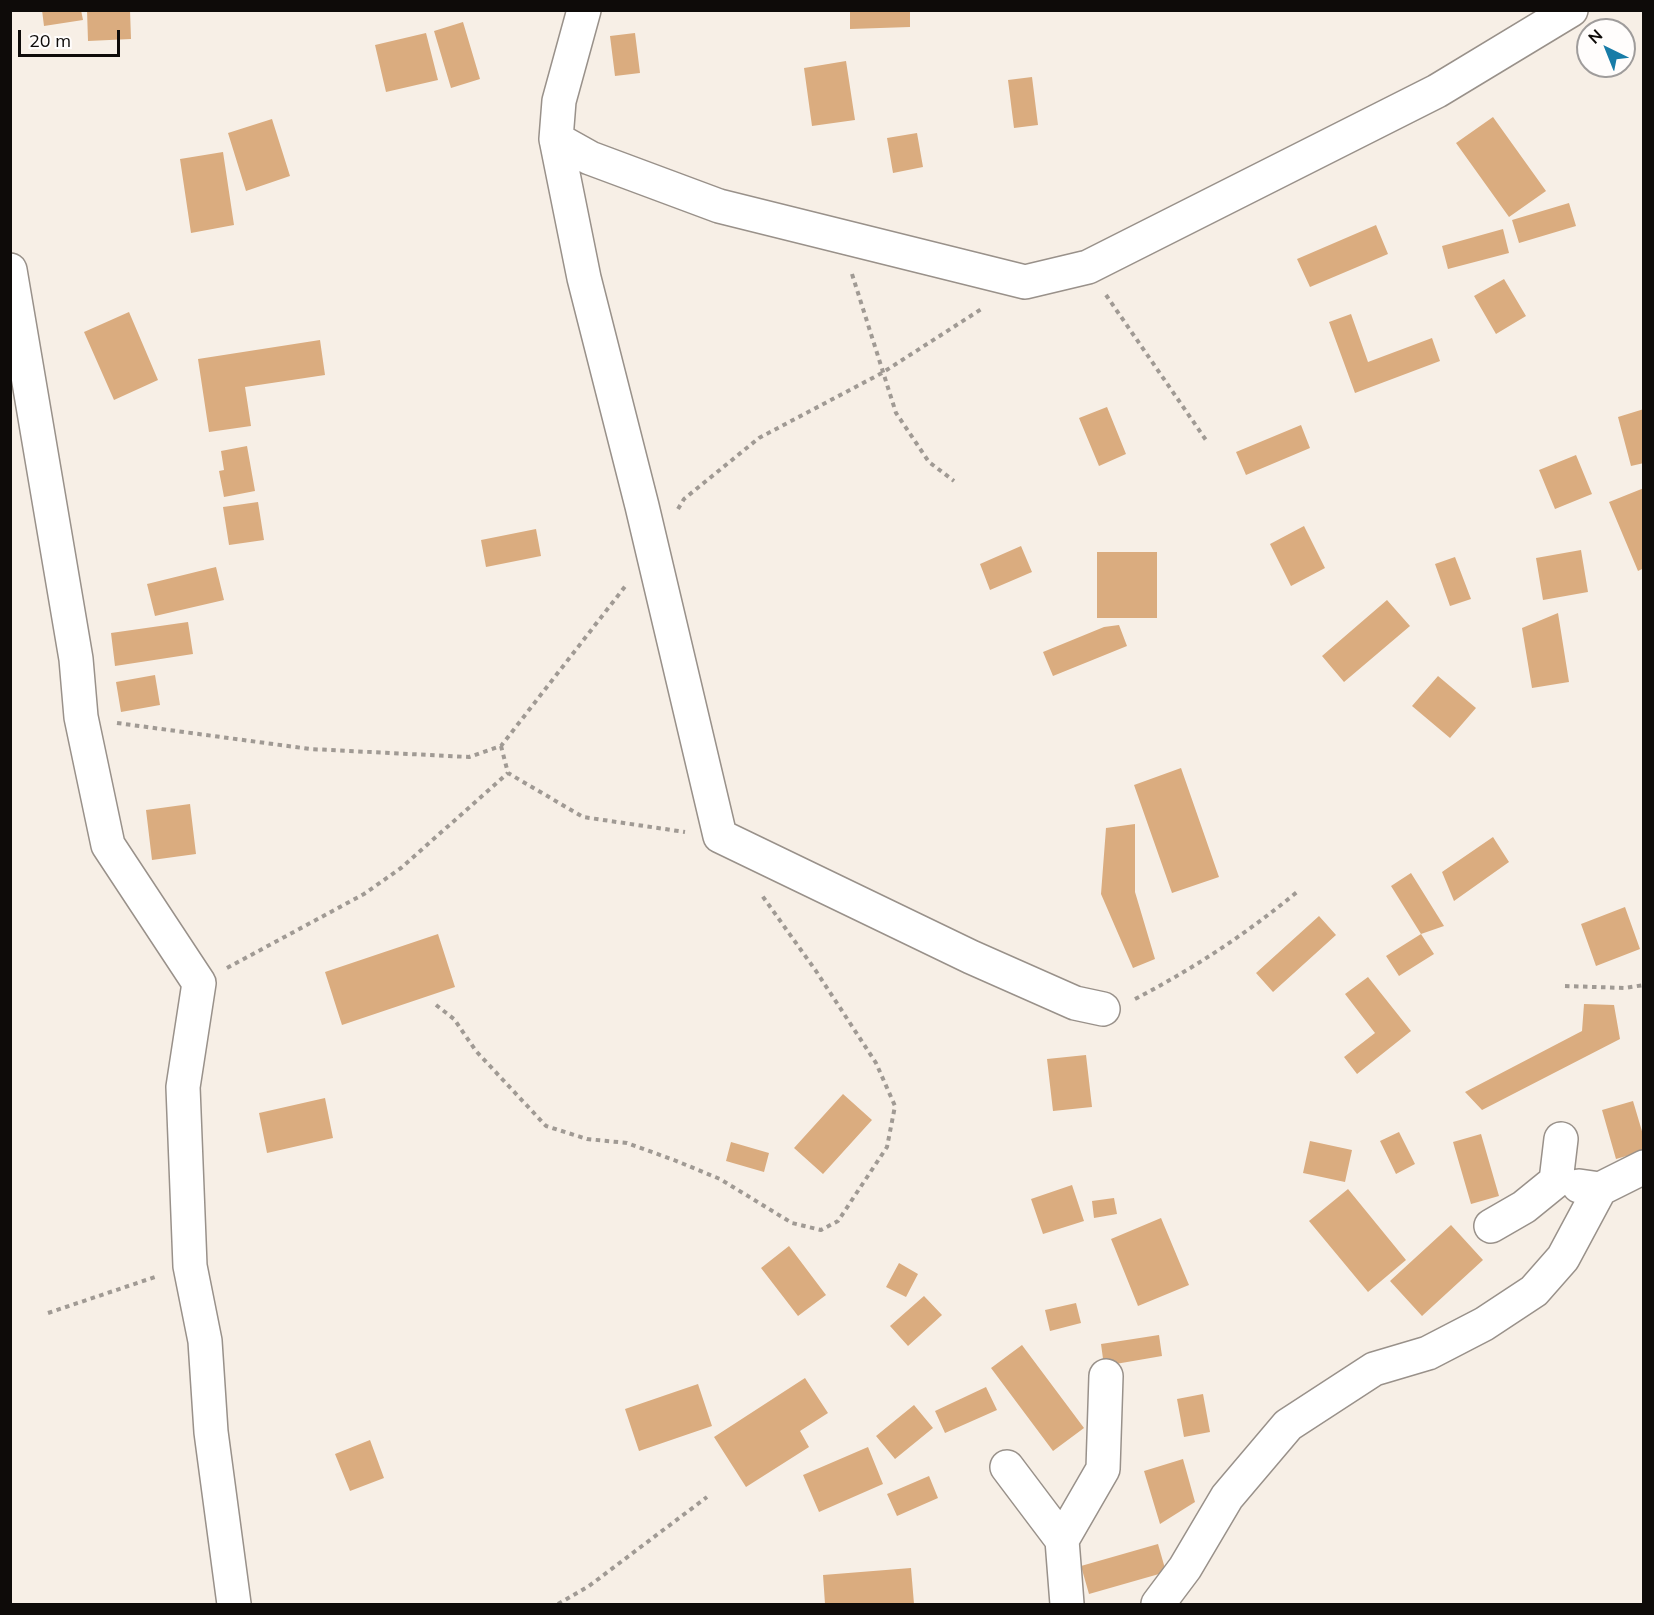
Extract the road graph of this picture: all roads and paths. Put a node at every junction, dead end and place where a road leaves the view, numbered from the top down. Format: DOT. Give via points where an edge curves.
graph roads {
  1 [pos="584,10"];
  2 [pos="1571,10"];
  3 [pos="556,139"];
  4 [pos="841,238"];
  5 [pos="1088,267"];
  6 [pos="10,270"];
  7 [pos="1024,282"];
  8 [pos="882,373"];
  9 [pos="1208,443"];
  10 [pos="954,481"];
  11 [pos="651,553"];
  12 [pos="81,717"];
  13 [pos="501,746"];
  14 [pos="508,772"];
  15 [pos="720,836"];
  16 [pos="754,884"];
  17 [pos="1297,892"];
  18 [pos="199,983"];
  19 [pos="1644,985"];
  20 [pos="1565,986"];
  21 [pos="436,1005"];
  22 [pos="1103,1009"];
  23 [pos="1560,1139"];
  24 [pos="1644,1167"];
  25 [pos="1556,1181"];
  26 [pos="1600,1189"];
  27 [pos="1491,1226"];
  28 [pos="190,1266"];
  29 [pos="48,1313"];
  30 [pos="1106,1376"];
  31 [pos="1007,1467"];
  32 [pos="707,1497"];
  33 [pos="1062,1540"];
  34 [pos="234,1605"];
  35 [pos="558,1605"];
  36 [pos="1067,1605"];
  37 [pos="1158,1605"];
  1 -- 3 [label="street" via="558,101"];
  2 -- 5 [label="street" via="1437,91"];
  3 -- 4 [label="street" via="590,158 719,206"];
  3 -- 11 [label="street" via="584,278"];
  4 -- 7 [label="street"];
  4 -- 8 [label="path"];
  5 -- 7 [label="street"];
  5 -- 9 [label="path"];
  6 -- 12 [label="street" via="76,659"];
  7 -- 8 [label="path"];
  8 -- 10 [label="path" via="896,413 912,438 929,462"];
  8 -- 11 [label="path" via="759,438 684,499"];
  11 -- 13 [label="path"];
  11 -- 15 [label="street"];
  12 -- 13 [label="path" via="310,749 470,757"];
  12 -- 18 [label="street" via="108,845"];
  13 -- 14 [label="path"];
  14 -- 15 [label="path" via="583,817"];
  14 -- 18 [label="path" via="437,837 364,894"];
  15 -- 22 [label="street" via="971,957 1075,1003"];
  16 -- 21 [label="path" via="876,1063 895,1106 887,1147 838,1221 821,1230 792,1223 720,1179 674,1160 627,1143 587,1139 546,1126 476,1051 454,1019"];
  17 -- 22 [label="path" via="1252,929 1178,977 1127,1004"];
  18 -- 28 [label="street" via="183,1087"];
  19 -- 20 [label="path"];
  23 -- 25 [label="street"];
  24 -- 26 [label="street"];
  25 -- 26 [label="street"];
  25 -- 27 [label="street" via="1524,1207"];
  26 -- 37 [label="street" via="1563,1258 1534,1291 1484,1324 1428,1353 1374,1369 1288,1425 1227,1497"];
  28 -- 29 [label="path"];
  28 -- 34 [label="street" via="205,1341 211,1432"];
  30 -- 33 [label="street" via="1103,1469"];
  31 -- 33 [label="street"];
  32 -- 35 [label="path"];
  33 -- 36 [label="street"];
}
